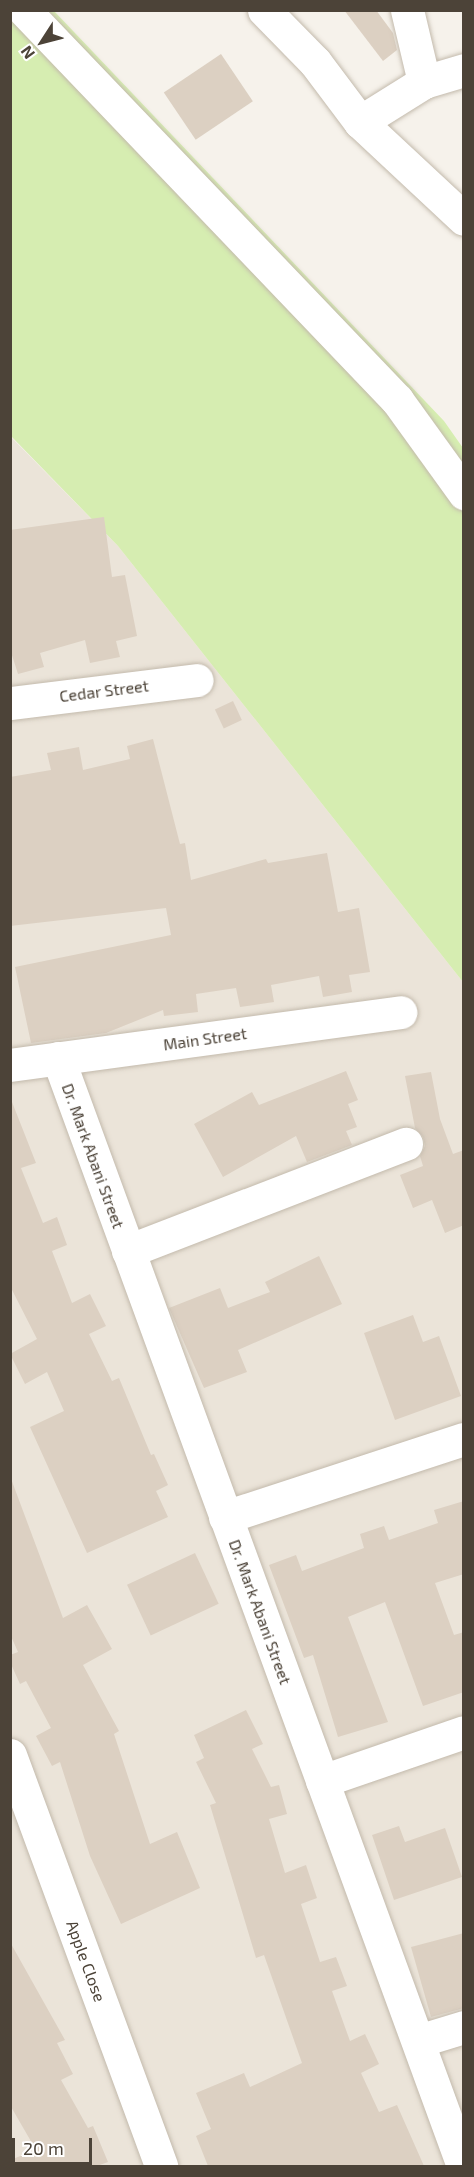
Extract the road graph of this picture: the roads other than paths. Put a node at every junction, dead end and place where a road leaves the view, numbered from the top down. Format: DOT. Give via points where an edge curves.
graph roads {
  1 [pos="24,10"];
  2 [pos="264,10"];
  3 [pos="407,10"];
  4 [pos="464,70"];
  5 [pos="424,82"];
  6 [pos="360,122"];
  7 [pos="464,219"];
  8 [pos="464,493"];
  9 [pos="197,680"];
  10 [pos="10,703"];
  11 [pos="400,1012"];
  12 [pos="58,1058"];
  13 [pos="10,1065"];
  14 [pos="406,1144"];
  15 [pos="128,1251"];
  16 [pos="464,1439"];
  17 [pos="225,1517"];
  18 [pos="464,1732"];
  19 [pos="10,1755"];
  20 [pos="322,1781"];
  21 [pos="464,2027"];
  22 [pos="418,2041"];
  23 [pos="161,2166"];
  24 [pos="463,2166"];
  1 -- 8 [label="street" via="397,400"];
  2 -- 6 [label="street" via="315,62"];
  3 -- 5 [label="street"];
  4 -- 5 [label="street"];
  5 -- 6 [label="street"];
  6 -- 7 [label="street"];
  9 -- 10 [label="street, Cedar Street"];
  11 -- 12 [label="street, Main Street"];
  12 -- 13 [label="street, Main Street"];
  12 -- 15 [label="street, Dr. Mark Abani Street"];
  14 -- 15 [label="street"];
  15 -- 17 [label="street, Dr. Mark Abani Street"];
  16 -- 17 [label="street"];
  17 -- 20 [label="street, Dr. Mark Abani Street"];
  18 -- 20 [label="street"];
  19 -- 23 [label="street, Apple Close"];
  20 -- 22 [label="street, Dr. Mark Abani Street"];
  21 -- 22 [label="street"];
  22 -- 24 [label="street, Dr. Mark Abani Street"];
}
